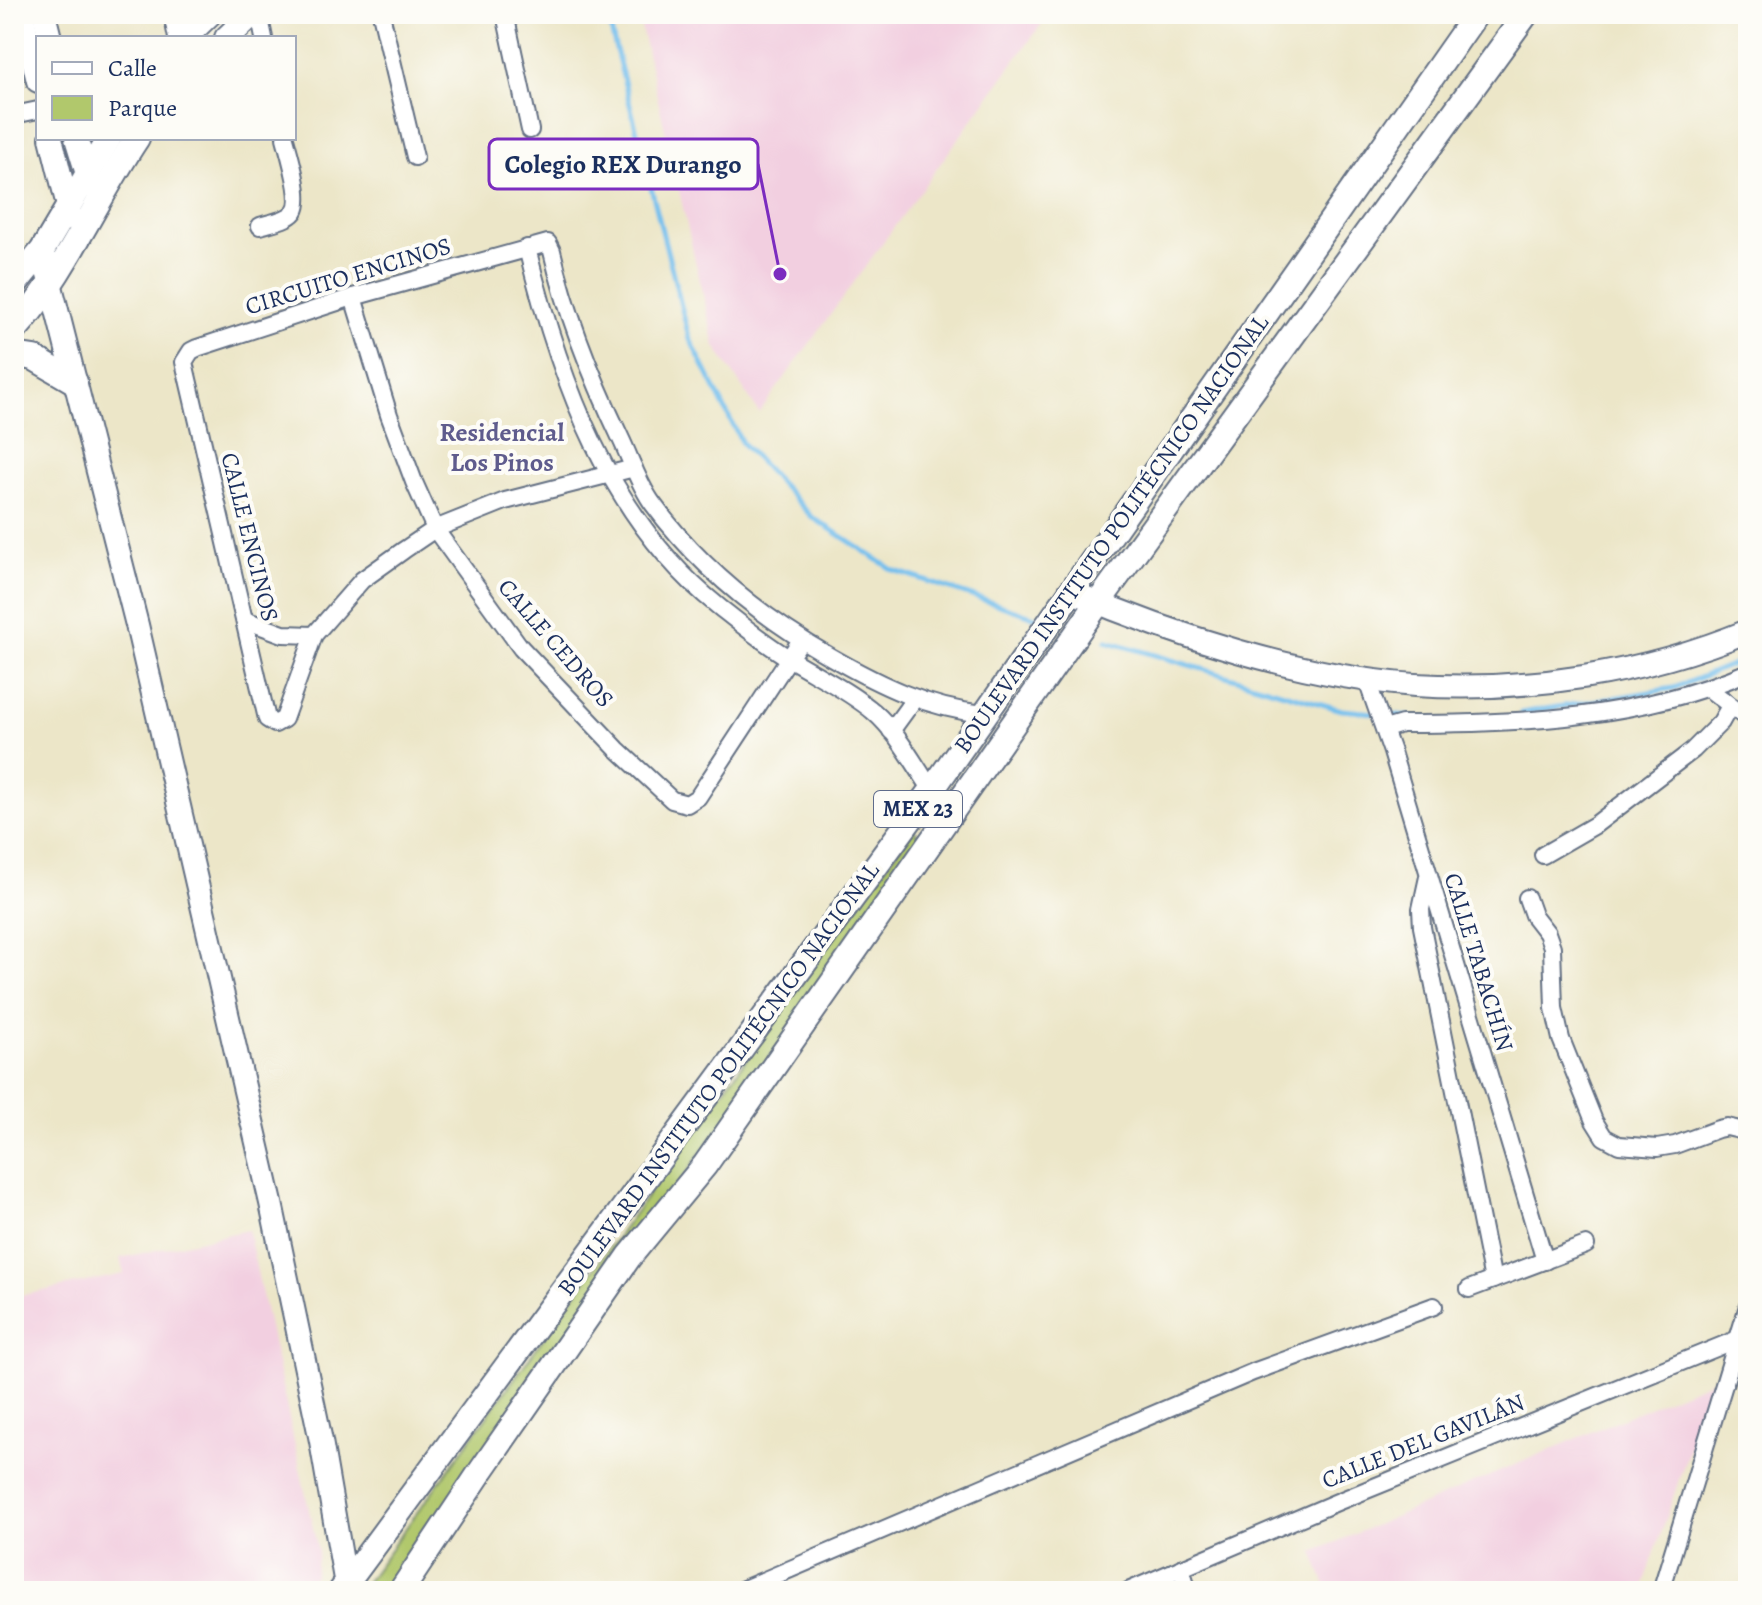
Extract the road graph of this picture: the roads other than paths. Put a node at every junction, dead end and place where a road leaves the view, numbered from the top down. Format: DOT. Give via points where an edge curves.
graph roads {
  1 [pos="22,14"];
  2 [pos="44,14"];
  3 [pos="172,14"];
  4 [pos="209,14"];
  5 [pos="252,14"];
  6 [pos="259,14"];
  7 [pos="381,14"];
  8 [pos="505,14"];
  9 [pos="1476,14"];
  10 [pos="1526,14"];
  11 [pos="50,36"];
  12 [pos="177,36"];
  13 [pos="186,36"];
  14 [pos="229,36"];
  15 [pos="264,36"];
  16 [pos="36,73"];
  17 [pos="36,110"];
  18 [pos="14,115"];
  19 [pos="530,130"];
  20 [pos="51,140"];
  21 [pos="76,140"];
  22 [pos="108,140"];
  23 [pos="136,140"];
  24 [pos="285,140"];
  25 [pos="415,157"];
  26 [pos="85,175"];
  27 [pos="97,203"];
  28 [pos="67,208"];
  29 [pos="260,226"];
  30 [pos="79,237"];
  31 [pos="527,248"];
  32 [pos="42,251"];
  33 [pos="49,284"];
  34 [pos="14,285"];
  35 [pos="353,297"];
  36 [pos="14,331"];
  37 [pos="14,355"];
  38 [pos="187,356"];
  39 [pos="75,382"];
  40 [pos="634,468"];
  41 [pos="611,475"];
  42 [pos="435,529"];
  43 [pos="1070,591"];
  44 [pos="1098,603"];
  45 [pos="245,620"];
  46 [pos="1748,631"];
  47 [pos="314,635"];
  48 [pos="801,640"];
  49 [pos="789,659"];
  50 [pos="1748,672"];
  51 [pos="864,676"];
  52 [pos="1366,678"];
  53 [pos="1709,689"];
  54 [pos="850,694"];
  55 [pos="915,698"];
  56 [pos="1730,706"];
  57 [pos="983,714"];
  58 [pos="1748,719"];
  59 [pos="1383,726"];
  60 [pos="891,731"];
  61 [pos="932,790"];
  62 [pos="950,811"];
  63 [pos="1543,855"];
  64 [pos="1428,876"];
  65 [pos="1527,898"];
  66 [pos="1748,1132"];
  67 [pos="1586,1245"];
  68 [pos="1545,1261"];
  69 [pos="1493,1280"];
  70 [pos="1469,1289"];
  71 [pos="1434,1306"];
  72 [pos="1748,1306"];
  73 [pos="1738,1339"];
  74 [pos="1181,1568"];
  75 [pos="344,1588"];
  76 [pos="401,1591"];
  77 [pos="739,1591"];
  78 [pos="1128,1591"];
  79 [pos="1188,1591"];
  80 [pos="1661,1591"];
  1 -- 16 [label="street"];
  2 -- 11 [label="street"];
  3 -- 12 [label="street"];
  4 -- 13 [label="main road"];
  5 -- 14 [label="main road"];
  6 -- 15 [label="street"];
  7 -- 25 [label="street"];
  8 -- 19 [label="street"];
  9 -- 43 [label="main road, BOULEVARD INSTITUTO POLITÉCNICO NACIONAL / MEX 23"];
  10 -- 44 [label="main road, BOULEVARD INSTITUTO POLITÉCNICO NACIONAL / MEX 23"];
  17 -- 18 [label="street"];
  20 -- 28 [label="street"];
  21 -- 26 [label="street"];
  22 -- 26 [label="main road"];
  23 -- 27 [label="main road"];
  24 -- 29 [label="street" via="297,207 293,214"];
  26 -- 27 [label="street"];
  26 -- 28 [label="main road"];
  27 -- 30 [label="main road"];
  28 -- 30 [label="street"];
  28 -- 32 [label="main road"];
  30 -- 33 [label="main road"];
  31 -- 35 [label="street, CIRCUITO ENCINOS"];
  31 -- 40 [label="street" via="550,247 590,374"];
  31 -- 41 [label="street" via="558,357"];
  32 -- 33 [label="street"];
  32 -- 34 [label="main road"];
  33 -- 36 [label="main road"];
  33 -- 39 [label="street"];
  35 -- 38 [label="street, CIRCUITO ENCINOS" via="197,348"];
  35 -- 42 [label="street, CALLE CEDROS" via="389,415"];
  37 -- 39 [label="main road" via="34,358"];
  38 -- 45 [label="street, CALLE ENCINOS" via="184,370"];
  39 -- 75 [label="street" via="271,1203 321,1441"];
  40 -- 41 [label="street"];
  40 -- 48 [label="street" via="651,501 703,562"];
  41 -- 42 [label="street" via="505,501"];
  41 -- 49 [label="street" via="634,515 683,574"];
  42 -- 47 [label="street" via="362,580"];
  42 -- 49 [label="street, CALLE CEDROS" via="521,648 617,749 678,803 698,797"];
  43 -- 44 [label="street"];
  43 -- 57 [label="main road, BOULEVARD INSTITUTO POLITÉCNICO NACIONAL / MEX 23"];
  44 -- 52 [label="street" via="1201,640"];
  44 -- 62 [label="main road, BOULEVARD INSTITUTO POLITÉCNICO NACIONAL / MEX 23"];
  45 -- 47 [label="street" via="283,634"];
  45 -- 47 [label="street, CALLE ENCINOS" via="267,719 275,724 284,719"];
  46 -- 52 [label="street" via="1643,666 1560,681 1445,686"];
  48 -- 49 [label="street, CALLE CEDROS"];
  48 -- 51 [label="street"];
  49 -- 54 [label="street"];
  50 -- 53 [label="street"];
  51 -- 54 [label="street"];
  51 -- 55 [label="street"];
  52 -- 59 [label="street, CALLE TABACHÍN"];
  53 -- 56 [label="street"];
  53 -- 59 [label="street" via="1554,720"];
  54 -- 60 [label="street"];
  55 -- 57 [label="street"];
  55 -- 60 [label="street"];
  56 -- 58 [label="street"];
  56 -- 63 [label="street" via="1693,750 1595,825"];
  57 -- 61 [label="main road, BOULEVARD INSTITUTO POLITÉCNICO NACIONAL / MEX 23"];
  59 -- 64 [label="street, CALLE TABACHÍN"];
  60 -- 61 [label="street"];
  61 -- 62 [label="main road"];
  61 -- 75 [label="main road, BOULEVARD INSTITUTO POLITÉCNICO NACIONAL / MEX 23"];
  62 -- 76 [label="main road, BOULEVARD INSTITUTO POLITÉCNICO NACIONAL / MEX 23" via="705,1165 629,1257"];
  64 -- 68 [label="street, CALLE TABACHÍN"];
  64 -- 69 [label="street" via="1422,927"];
  65 -- 66 [label="street" via="1552,947 1561,1039 1604,1137 1619,1145 1657,1148 1727,1127"];
  67 -- 68 [label="street"];
  68 -- 69 [label="street"];
  69 -- 70 [label="street"];
  71 -- 77 [label="street" via="1253,1372"];
  72 -- 73 [label="street"];
  73 -- 74 [label="street, CALLE DEL GAVILÁN"];
  73 -- 80 [label="street"];
  74 -- 78 [label="street, CALLE DEL GAVILÁN"];
  74 -- 79 [label="street"];
}
